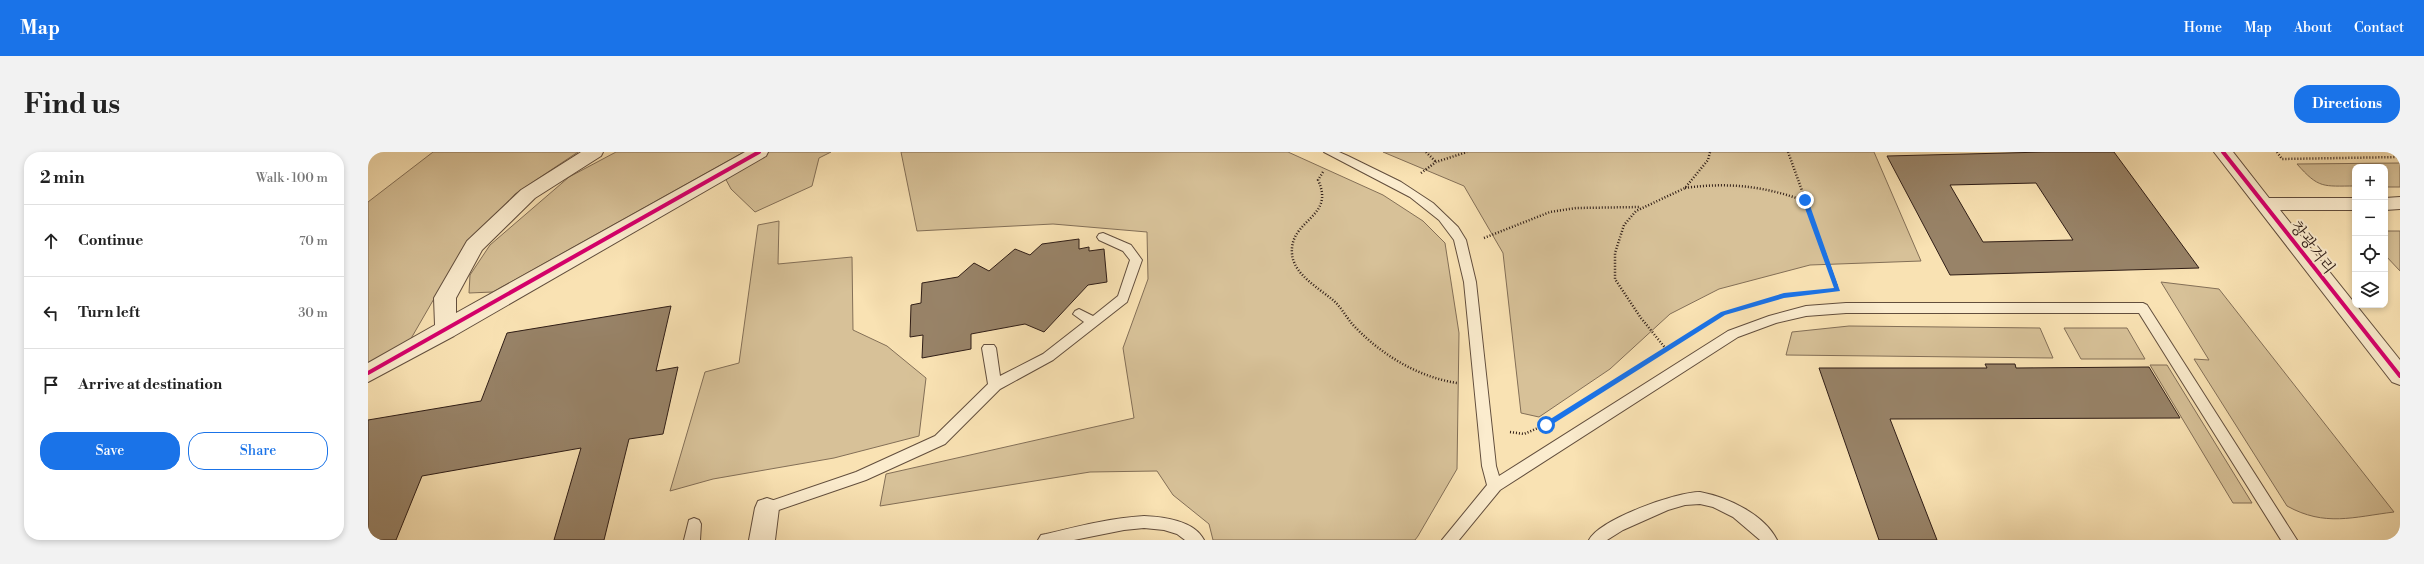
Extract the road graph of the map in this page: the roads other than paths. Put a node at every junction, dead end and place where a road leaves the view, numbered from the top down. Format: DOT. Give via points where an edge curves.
graph roads {
  1 [pos="594,152"];
  2 [pos="759,152"];
  3 [pos="2223,152"];
  4 [pos="1335,154"];
  5 [pos="2264,204"];
  6 [pos="2352,204"];
  7 [pos="2388,204"];
  8 [pos="2400,204"];
  9 [pos="1103,237"];
  10 [pos="1079,314"];
  11 [pos="1092,321"];
  12 [pos="446,330"];
  13 [pos="989,348"];
  14 [pos="368,373"];
  15 [pos="2400,376"];
  16 [pos="995,386"];
  17 [pos="1495,486"];
  18 [pos="767,508"];
  19 [pos="694,524"];
  20 [pos="692,540"];
  21 [pos="762,540"];
  22 [pos="1046,540"];
  23 [pos="1196,540"];
  24 [pos="1450,540"];
  25 [pos="1597,540"];
  26 [pos="1769,540"];
  27 [pos="2289,540"];
  1 -- 12 [label="street" via="528,194 474,246 445,298"];
  2 -- 12 [label="street"];
  3 -- 5 [label="street, 창광거리"];
  4 -- 17 [label="lane" via="1382,174 1439,214 1455,230 1464,252 1489,466"];
  5 -- 6 [label="street"];
  5 -- 15 [label="street, 창광거리"];
  7 -- 8 [label="street"];
  9 -- 11 [label="lane" via="1127,248 1136,260 1123,299"];
  10 -- 11 [label="lane"];
  11 -- 16 [label="lane" via="1048,357"];
  12 -- 14 [label="street"];
  13 -- 16 [label="lane"];
  16 -- 18 [label="lane" via="940,440 861,476"];
  17 -- 24 [label="lane"];
  17 -- 27 [label="lane" via="1733,334 1773,319 1806,311 1876,306 2143,308"];
  18 -- 21 [label="street"];
  19 -- 20 [label="lane"];
  22 -- 23 [label="lane" via="1148,521 1172,525"];
  25 -- 26 [label="lane" via="1608,529 1670,503 1700,498 1736,511 1761,530"];
}
